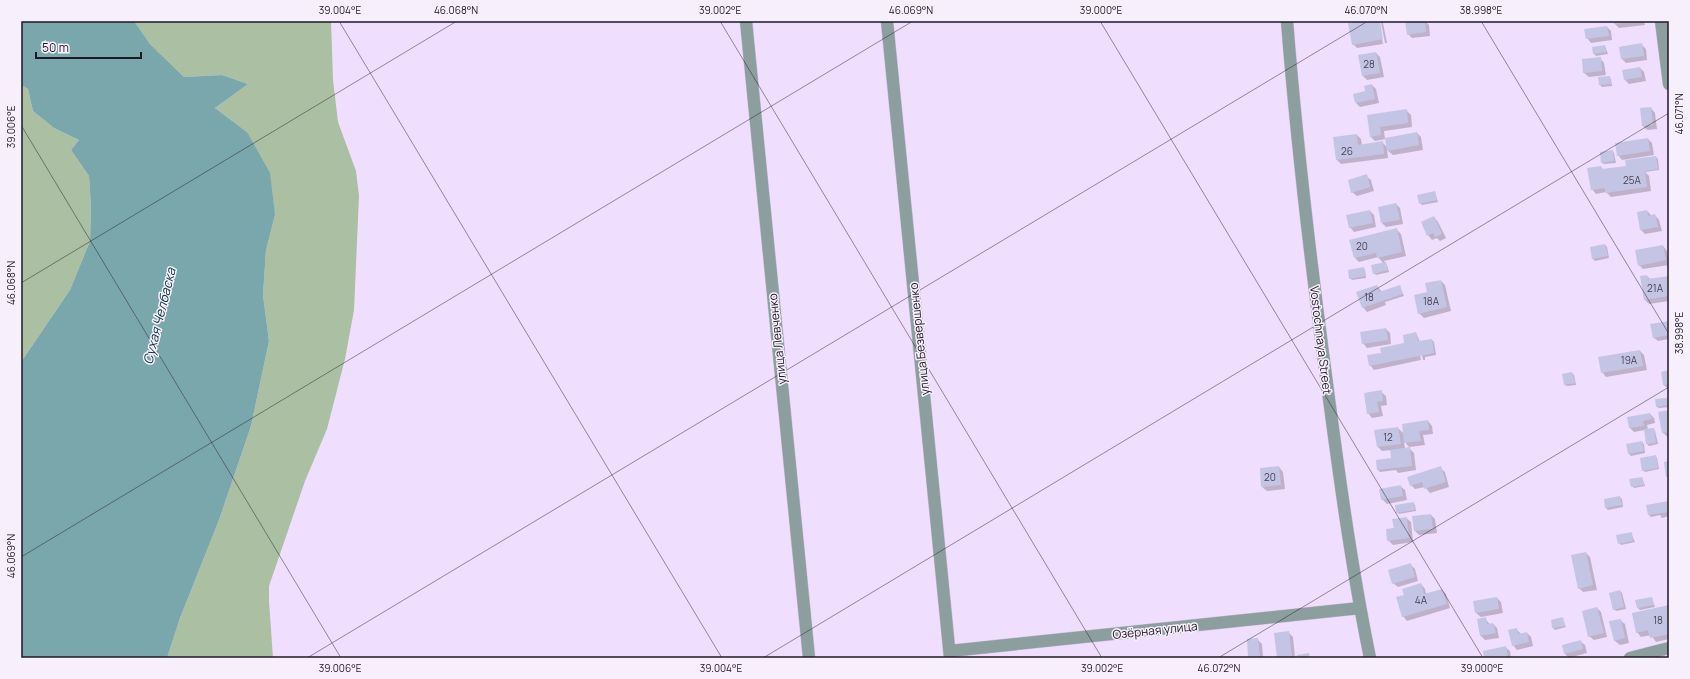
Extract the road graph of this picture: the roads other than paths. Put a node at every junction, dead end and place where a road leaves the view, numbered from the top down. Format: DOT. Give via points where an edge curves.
graph roads {
  1 [pos="746,21"];
  2 [pos="887,21"];
  3 [pos="1287,21"];
  4 [pos="1661,21"];
  5 [pos="1669,84"];
  6 [pos="1360,608"];
  7 [pos="1669,648"];
  8 [pos="950,654"];
  9 [pos="809,658"];
  10 [pos="1370,658"];
  11 [pos="1630,658"];
  1 -- 9 [label="street, улица Левченко"];
  2 -- 8 [label="street, улица Безвершенко"];
  3 -- 6 [label="street, Vostochnaya Street" via="1306,220 1332,428"];
  4 -- 5 [label="street"];
  6 -- 8 [label="street, Озёрная улица"];
  6 -- 10 [label="street, Vostochnaya Street"];
  7 -- 11 [label="street"];
}
